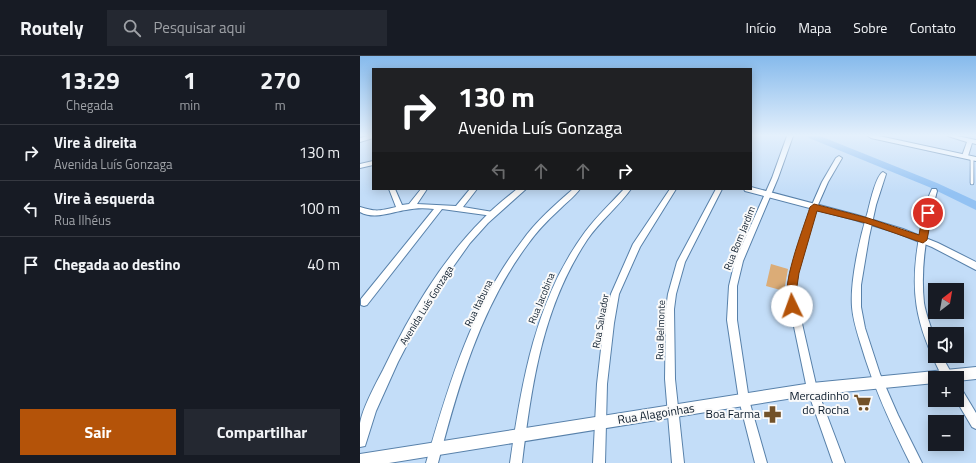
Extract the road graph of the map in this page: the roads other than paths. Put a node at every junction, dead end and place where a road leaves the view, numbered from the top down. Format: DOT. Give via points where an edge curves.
graph roads {
  1 [pos="784,155"];
  2 [pos="960,155"];
  3 [pos="965,156"];
  4 [pos="839,158"];
  5 [pos="974,159"];
  6 [pos="372,163"];
  7 [pos="360,166"];
  8 [pos="883,174"];
  9 [pos="972,183"];
  10 [pos="392,190"];
  11 [pos="423,190"];
  12 [pos="473,190"];
  13 [pos="521,190"];
  14 [pos="576,190"];
  15 [pos="627,190"];
  16 [pos="672,190"];
  17 [pos="718,190"];
  18 [pos="751,190"];
  19 [pos="934,191"];
  20 [pos="768,195"];
  21 [pos="411,207"];
  22 [pos="814,207"];
  23 [pos="400,208"];
  24 [pos="438,208"];
  25 [pos="360,209"];
  26 [pos="458,209"];
  27 [pos="493,214"];
  28 [pos="868,221"];
  29 [pos="923,240"];
  30 [pos="976,266"];
  31 [pos="364,302"];
  32 [pos="928,333"];
  33 [pos="976,373"];
  34 [pos="964,375"];
  35 [pos="928,378"];
  36 [pos="877,382"];
  37 [pos="812,388"];
  38 [pos="744,400"];
  39 [pos="964,403"];
  40 [pos="672,411"];
  41 [pos="600,423"];
  42 [pos="976,423"];
  43 [pos="520,435"];
  44 [pos="360,441"];
  45 [pos="435,449"];
  46 [pos="360,461"];
  47 [pos="432,463"];
  48 [pos="516,463"];
  49 [pos="599,463"];
  50 [pos="678,463"];
  51 [pos="761,463"];
  52 [pos="840,463"];
  53 [pos="916,463"];
  1 -- 20 [label="street, Rua Bom Jardim"];
  2 -- 3 [label="street"];
  3 -- 5 [label="street"];
  4 -- 22 [label="street"];
  5 -- 9 [label="lane"];
  6 -- 7 [label="street"];
  8 -- 28 [label="street"];
  10 -- 23 [label="street"];
  11 -- 21 [label="street"];
  12 -- 26 [label="street"];
  13 -- 27 [label="street, Avenida Luís Gonzaga"];
  14 -- 45 [label="street, Rua Itabuna" via="544,220 525,243 492,298 455,382"];
  15 -- 43 [label="street, Rua Jacobina" via="583,240 550,297 532,358"];
  16 -- 41 [label="street, Rua Salvador" via="636,246 615,294 609,322"];
  17 -- 40 [label="street, Rua Belmonte" via="681,262 676,277 670,309"];
  18 -- 20 [label="street"];
  19 -- 29 [label="street"];
  20 -- 22 [label="street"];
  20 -- 38 [label="street, Rua Bom Jardim" via="739,261 732,292 732,320"];
  21 -- 23 [label="street"];
  21 -- 24 [label="street"];
  22 -- 28 [label="street"];
  22 -- 37 [label="street" via="791,293"];
  23 -- 25 [label="street" via="369,214"];
  24 -- 26 [label="street"];
  24 -- 31 [label="street"];
  26 -- 27 [label="street"];
  27 -- 44 [label="street, Avenida Luís Gonzaga" via="474,233 439,280 406,334 371,409"];
  28 -- 29 [label="street"];
  28 -- 36 [label="street" via="856,301 858,319"];
  29 -- 30 [label="street"];
  29 -- 32 [label="street" via="918,290"];
  33 -- 34 [label="street, Rua Alagoinhas"];
  35 -- 36 [label="street, Rua Alagoinhas"];
  36 -- 37 [label="street, Rua Alagoinhas"];
  36 -- 53 [label="street"];
  37 -- 38 [label="street, Rua Alagoinhas"];
  37 -- 52 [label="street"];
  38 -- 40 [label="street, Rua Alagoinhas"];
  38 -- 51 [label="street, Rua Bom Jardim"];
  39 -- 42 [label="street"];
  40 -- 41 [label="street, Rua Alagoinhas"];
  40 -- 50 [label="street, Rua Belmonte"];
  41 -- 43 [label="street, Rua Alagoinhas"];
  41 -- 49 [label="street, Rua Salvador"];
  43 -- 45 [label="street, Rua Alagoinhas"];
  43 -- 48 [label="street, Rua Jacobina"];
  45 -- 46 [label="street, Rua Alagoinhas"];
  45 -- 47 [label="street, Rua Itabuna"];
}
